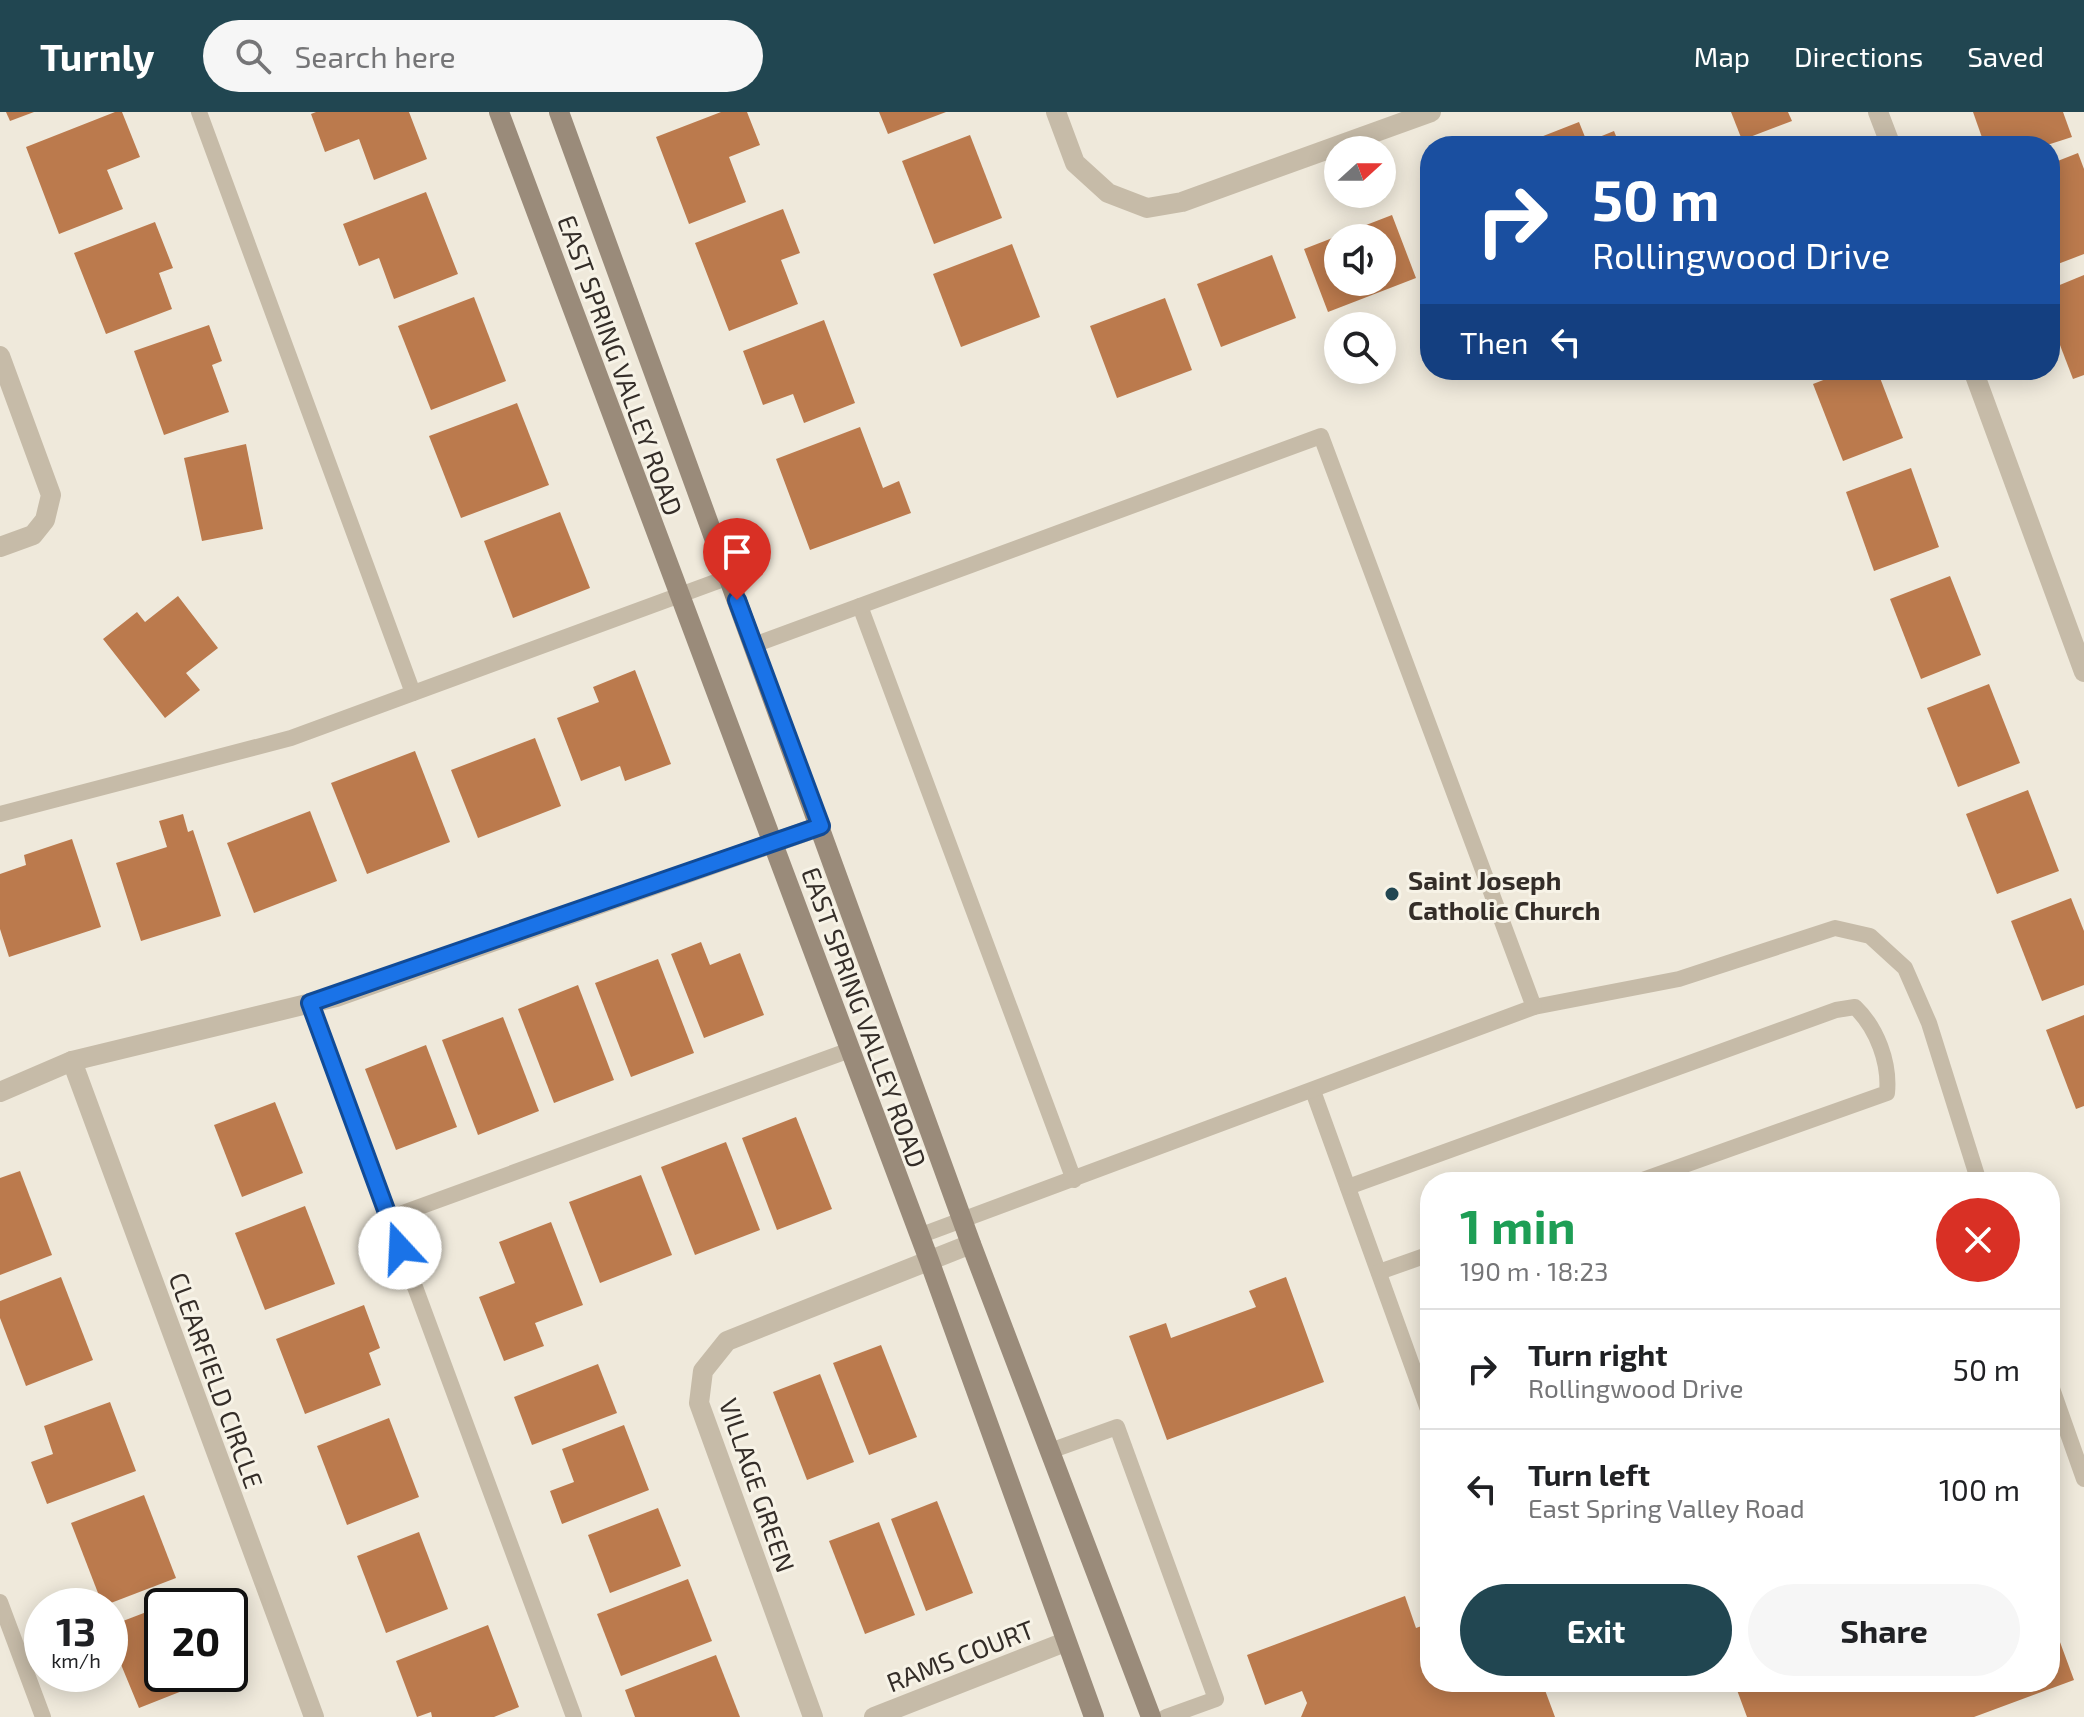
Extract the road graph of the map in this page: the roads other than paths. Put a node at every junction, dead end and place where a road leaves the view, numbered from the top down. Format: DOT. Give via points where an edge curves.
graph roads {
  1 [pos="199,112"];
  2 [pos="499,112"];
  3 [pos="559,112"];
  4 [pos="1056,112"];
  5 [pos="1431,112"];
  6 [pos="1878,112"];
  7 [pos="1887,136"];
  8 [pos="0,356"];
  9 [pos="1977,380"];
  10 [pos="0,547"];
  11 [pos="729,577"];
  12 [pos="679,597"];
  13 [pos="860,606"];
  14 [pos="754,645"];
  15 [pos="2084,672"];
  16 [pos="413,693"];
  17 [pos="0,814"];
  18 [pos="821,826"];
  19 [pos="772,842"];
  20 [pos="310,1003"];
  21 [pos="1534,1007"];
  22 [pos="850,1050"];
  23 [pos="72,1061"];
  24 [pos="1313,1091"];
  25 [pos="0,1092"];
  26 [pos="1665,1172"];
  27 [pos="1976,1172"];
  28 [pos="1074,1180"];
  29 [pos="1348,1187"];
  30 [pos="389,1218"];
  31 [pos="963,1222"];
  32 [pos="919,1236"];
  33 [pos="971,1244"];
  34 [pos="1420,1258"];
  35 [pos="929,1260"];
  36 [pos="1379,1272"];
  37 [pos="1420,1387"];
  38 [pos="2060,1411"];
  39 [pos="1050,1451"];
  40 [pos="2084,1479"];
  41 [pos="0,1602"];
  42 [pos="1065,1642"];
  43 [pos="43,1717"];
  44 [pos="314,1717"];
  45 [pos="574,1717"];
  46 [pos="813,1717"];
  47 [pos="874,1717"];
  48 [pos="1094,1717"];
  49 [pos="1151,1717"];
  50 [pos="1166,1717"];
  1 -- 16 [label="lane"];
  2 -- 12 [label="street, EAST SPRING VALLEY ROAD"];
  3 -- 11 [label="street, EAST SPRING VALLEY ROAD"];
  4 -- 5 [label="street" via="1075,163 1108,193 1147,208 1182,202"];
  6 -- 7 [label="street"];
  8 -- 10 [label="street" via="51,495 45,520 33,535"];
  9 -- 15 [label="street"];
  11 -- 12 [label="lane"];
  11 -- 14 [label="street, EAST SPRING VALLEY ROAD"];
  12 -- 16 [label="lane"];
  12 -- 19 [label="street, EAST SPRING VALLEY ROAD"];
  13 -- 14 [label="lane"];
  13 -- 21 [label="lane" via="1321,436"];
  13 -- 28 [label="lane"];
  14 -- 18 [label="street, EAST SPRING VALLEY ROAD"];
  16 -- 17 [label="lane" via="291,738"];
  18 -- 19 [label="street"];
  18 -- 31 [label="street, EAST SPRING VALLEY ROAD"];
  19 -- 20 [label="street"];
  19 -- 22 [label="street, EAST SPRING VALLEY ROAD"];
  20 -- 23 [label="street"];
  20 -- 30 [label="lane"];
  21 -- 24 [label="lane"];
  21 -- 27 [label="lane" via="1679,979 1835,928 1870,936 1905,968 1929,1023"];
  22 -- 30 [label="lane"];
  22 -- 32 [label="street, EAST SPRING VALLEY ROAD"];
  23 -- 25 [label="street"];
  23 -- 44 [label="street, CLEARFIELD CIRCLE"];
  24 -- 28 [label="lane"];
  24 -- 29 [label="lane"];
  26 -- 29 [label="lane" via="1887,1093 1888,1078 1872,1023 1855,1007 1836,1010"];
  28 -- 31 [label="lane"];
  29 -- 36 [label="lane"];
  30 -- 45 [label="lane"];
  31 -- 32 [label="lane"];
  31 -- 33 [label="street, EAST SPRING VALLEY ROAD"];
  32 -- 35 [label="street, EAST SPRING VALLEY ROAD"];
  33 -- 35 [label="street, VILLAGE GREEN"];
  33 -- 39 [label="street, EAST SPRING VALLEY ROAD"];
  34 -- 36 [label="lane"];
  35 -- 42 [label="street, EAST SPRING VALLEY ROAD"];
  35 -- 46 [label="street, VILLAGE GREEN" via="727,1341 703,1371 699,1403"];
  36 -- 37 [label="lane"];
  38 -- 40 [label="lane"];
  39 -- 49 [label="street, EAST SPRING VALLEY ROAD"];
  39 -- 50 [label="lane" via="1117,1427 1216,1699"];
  41 -- 43 [label="lane"];
  42 -- 47 [label="street, RAMS COURT"];
  42 -- 48 [label="street, EAST SPRING VALLEY ROAD"];
}
